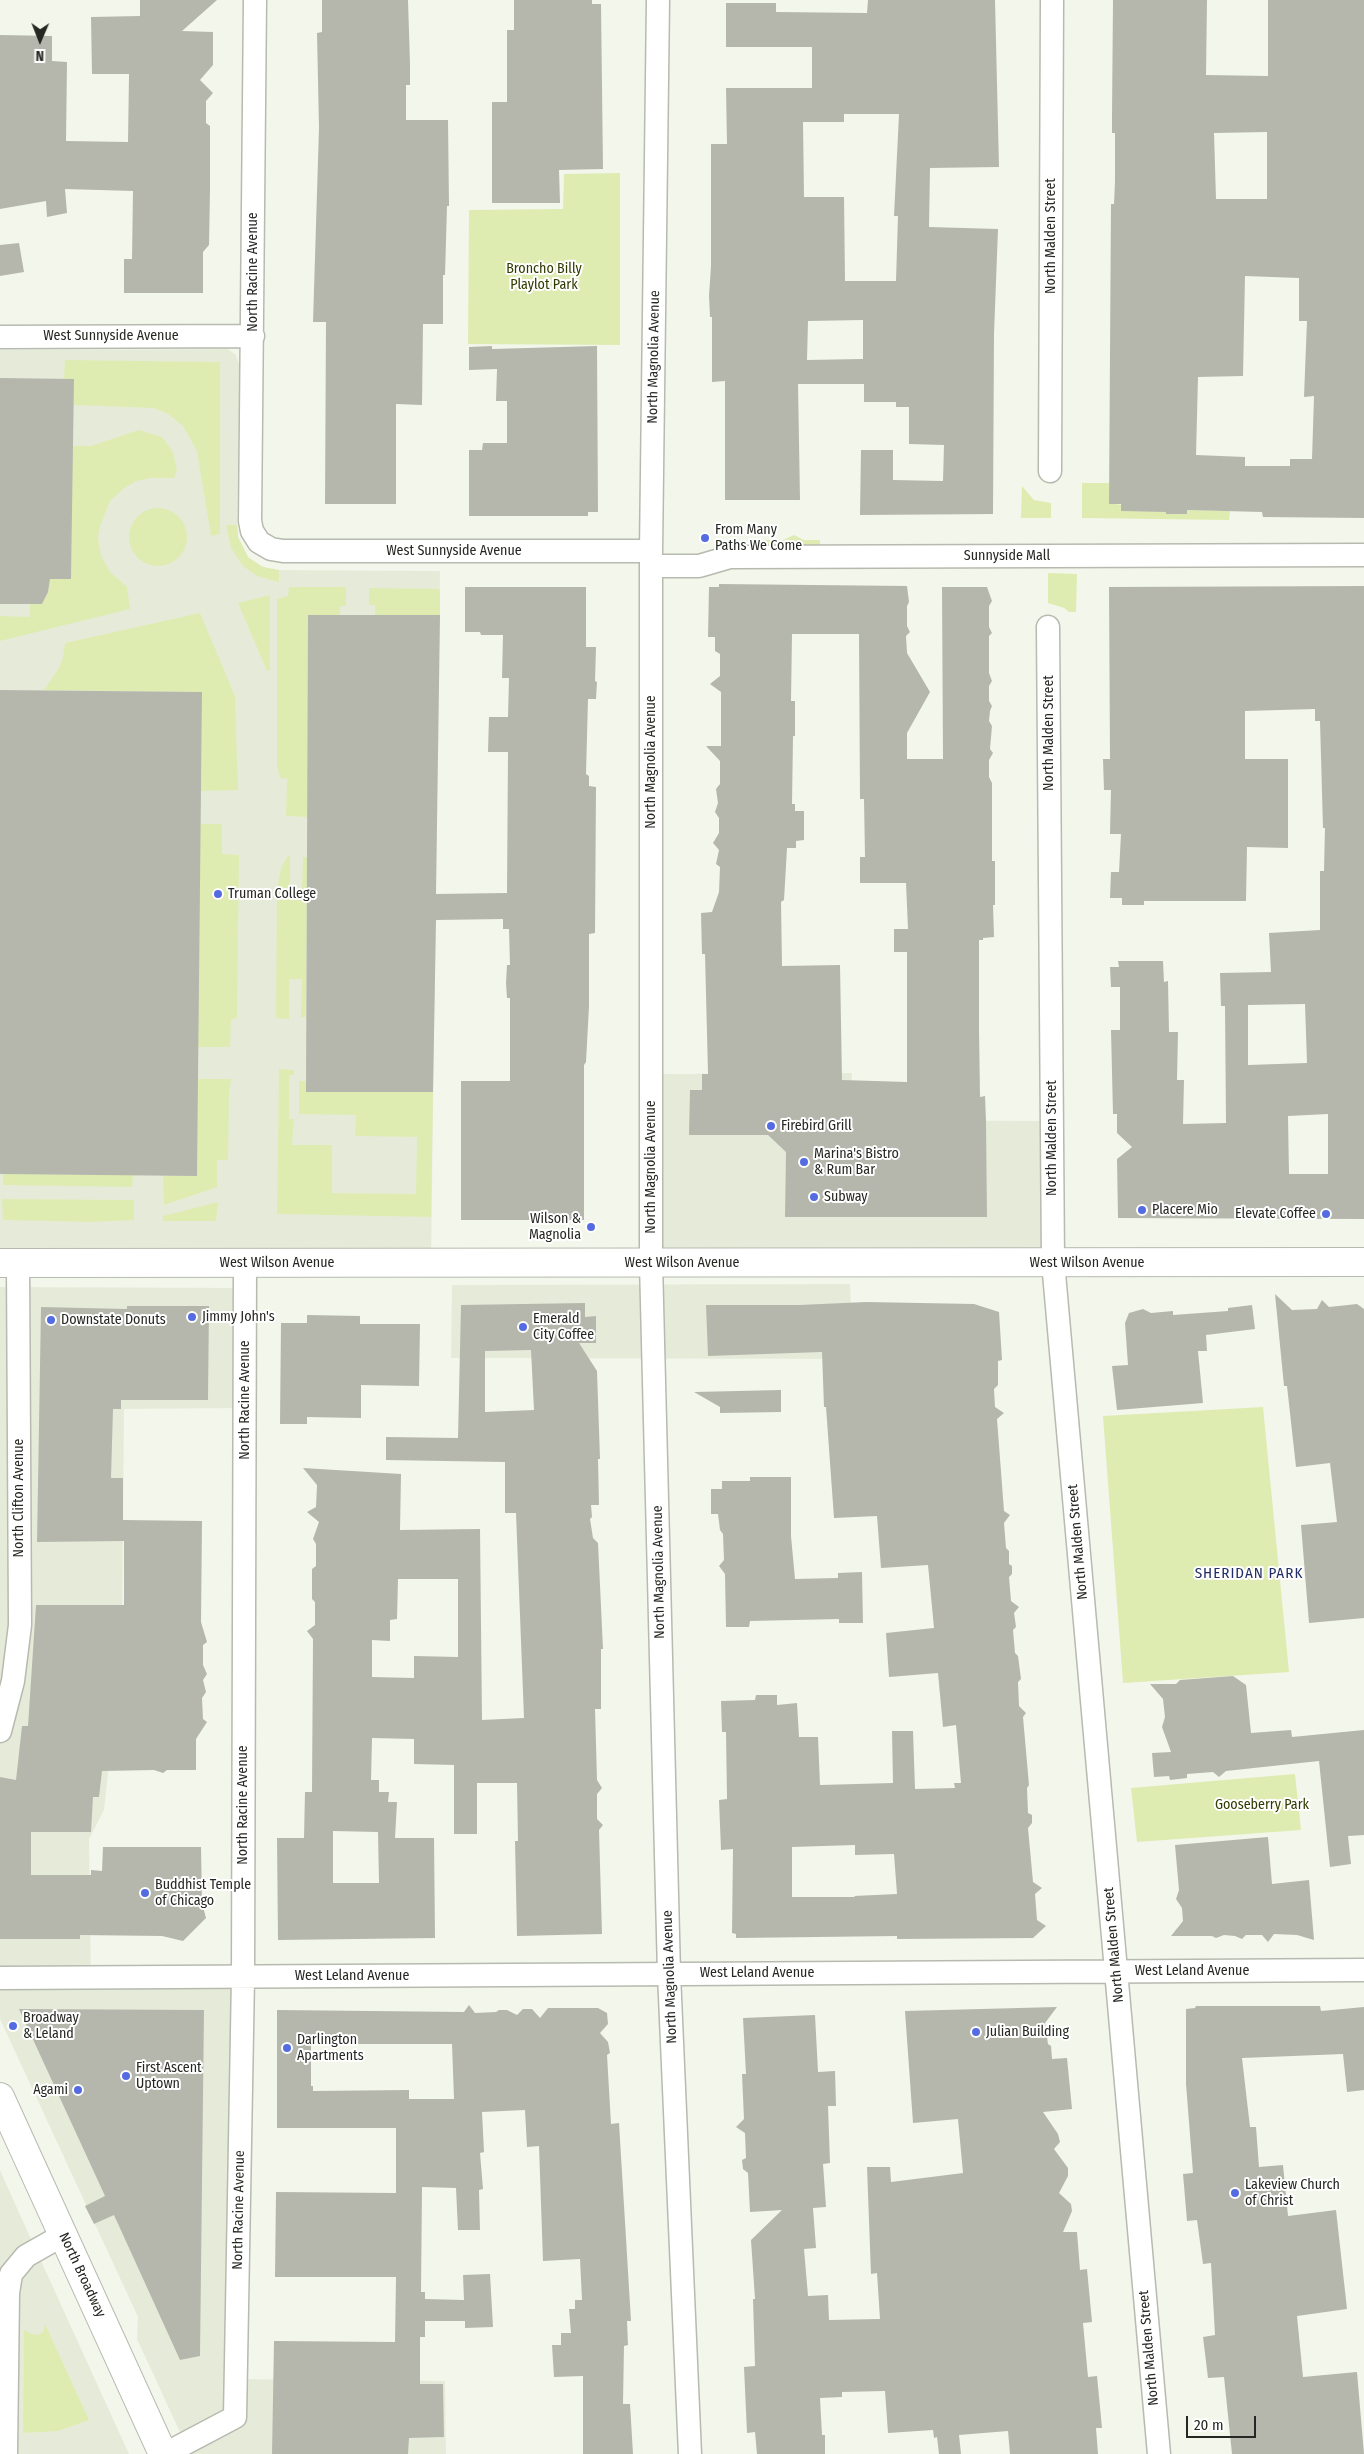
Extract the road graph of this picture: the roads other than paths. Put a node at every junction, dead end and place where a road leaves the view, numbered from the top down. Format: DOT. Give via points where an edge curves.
graph roads {
  1 [pos="255,0"];
  2 [pos="658,0"];
  3 [pos="1052,0"];
  4 [pos="253,336"];
  5 [pos="0,337"];
  6 [pos="1050,471"];
  7 [pos="259,542"];
  8 [pos="1364,555"];
  9 [pos="652,558"];
  10 [pos="1048,627"];
  11 [pos="1053,1262"];
  12 [pos="1364,1262"];
  13 [pos="9,1263"];
  14 [pos="246,1263"];
  15 [pos="651,1263"];
  16 [pos="0,1732"];
  17 [pos="1364,1970"];
  18 [pos="1117,1971"];
  19 [pos="669,1974"];
  20 [pos="243,1977"];
  21 [pos="0,1978"];
  22 [pos="0,2097"];
  23 [pos="63,2236"];
  24 [pos="6,2454"];
  25 [pos="164,2454"];
  26 [pos="690,2454"];
  27 [pos="1159,2454"];
  1 -- 4 [label="street, North Racine Avenue"];
  2 -- 9 [label="street, North Magnolia Avenue"];
  3 -- 6 [label="street, North Malden Street"];
  4 -- 5 [label="street, West Sunnyside Avenue"];
  4 -- 7 [label="street, North Racine Avenue" via="250,521"];
  7 -- 9 [label="street, West Sunnyside Avenue" via="283,551"];
  8 -- 9 [label="street, Sunnyside Mall" via="730,557 698,566"];
  9 -- 15 [label="street, North Magnolia Avenue"];
  10 -- 11 [label="street, North Malden Street"];
  11 -- 12 [label="street, West Wilson Avenue"];
  11 -- 15 [label="street, West Wilson Avenue"];
  11 -- 18 [label="street, North Malden Street"];
  13 -- 14 [label="street, West Wilson Avenue"];
  13 -- 16 [label="street, North Clifton Avenue" via="20,1625 13,1681"];
  14 -- 15 [label="street, West Wilson Avenue"];
  14 -- 20 [label="street, North Racine Avenue"];
  15 -- 19 [label="street, North Magnolia Avenue"];
  17 -- 18 [label="street, West Leland Avenue"];
  18 -- 19 [label="street, West Leland Avenue"];
  18 -- 27 [label="street, North Malden Street"];
  19 -- 20 [label="street, West Leland Avenue"];
  19 -- 26 [label="street, North Magnolia Avenue"];
  20 -- 21 [label="street, West Leland Avenue"];
  20 -- 25 [label="street, North Racine Avenue" via="235,2418"];
  22 -- 23 [label="street, North Broadway"];
  23 -- 24 [label="street" via="26,2256 11,2274"];
  23 -- 25 [label="street, North Broadway"];
}
